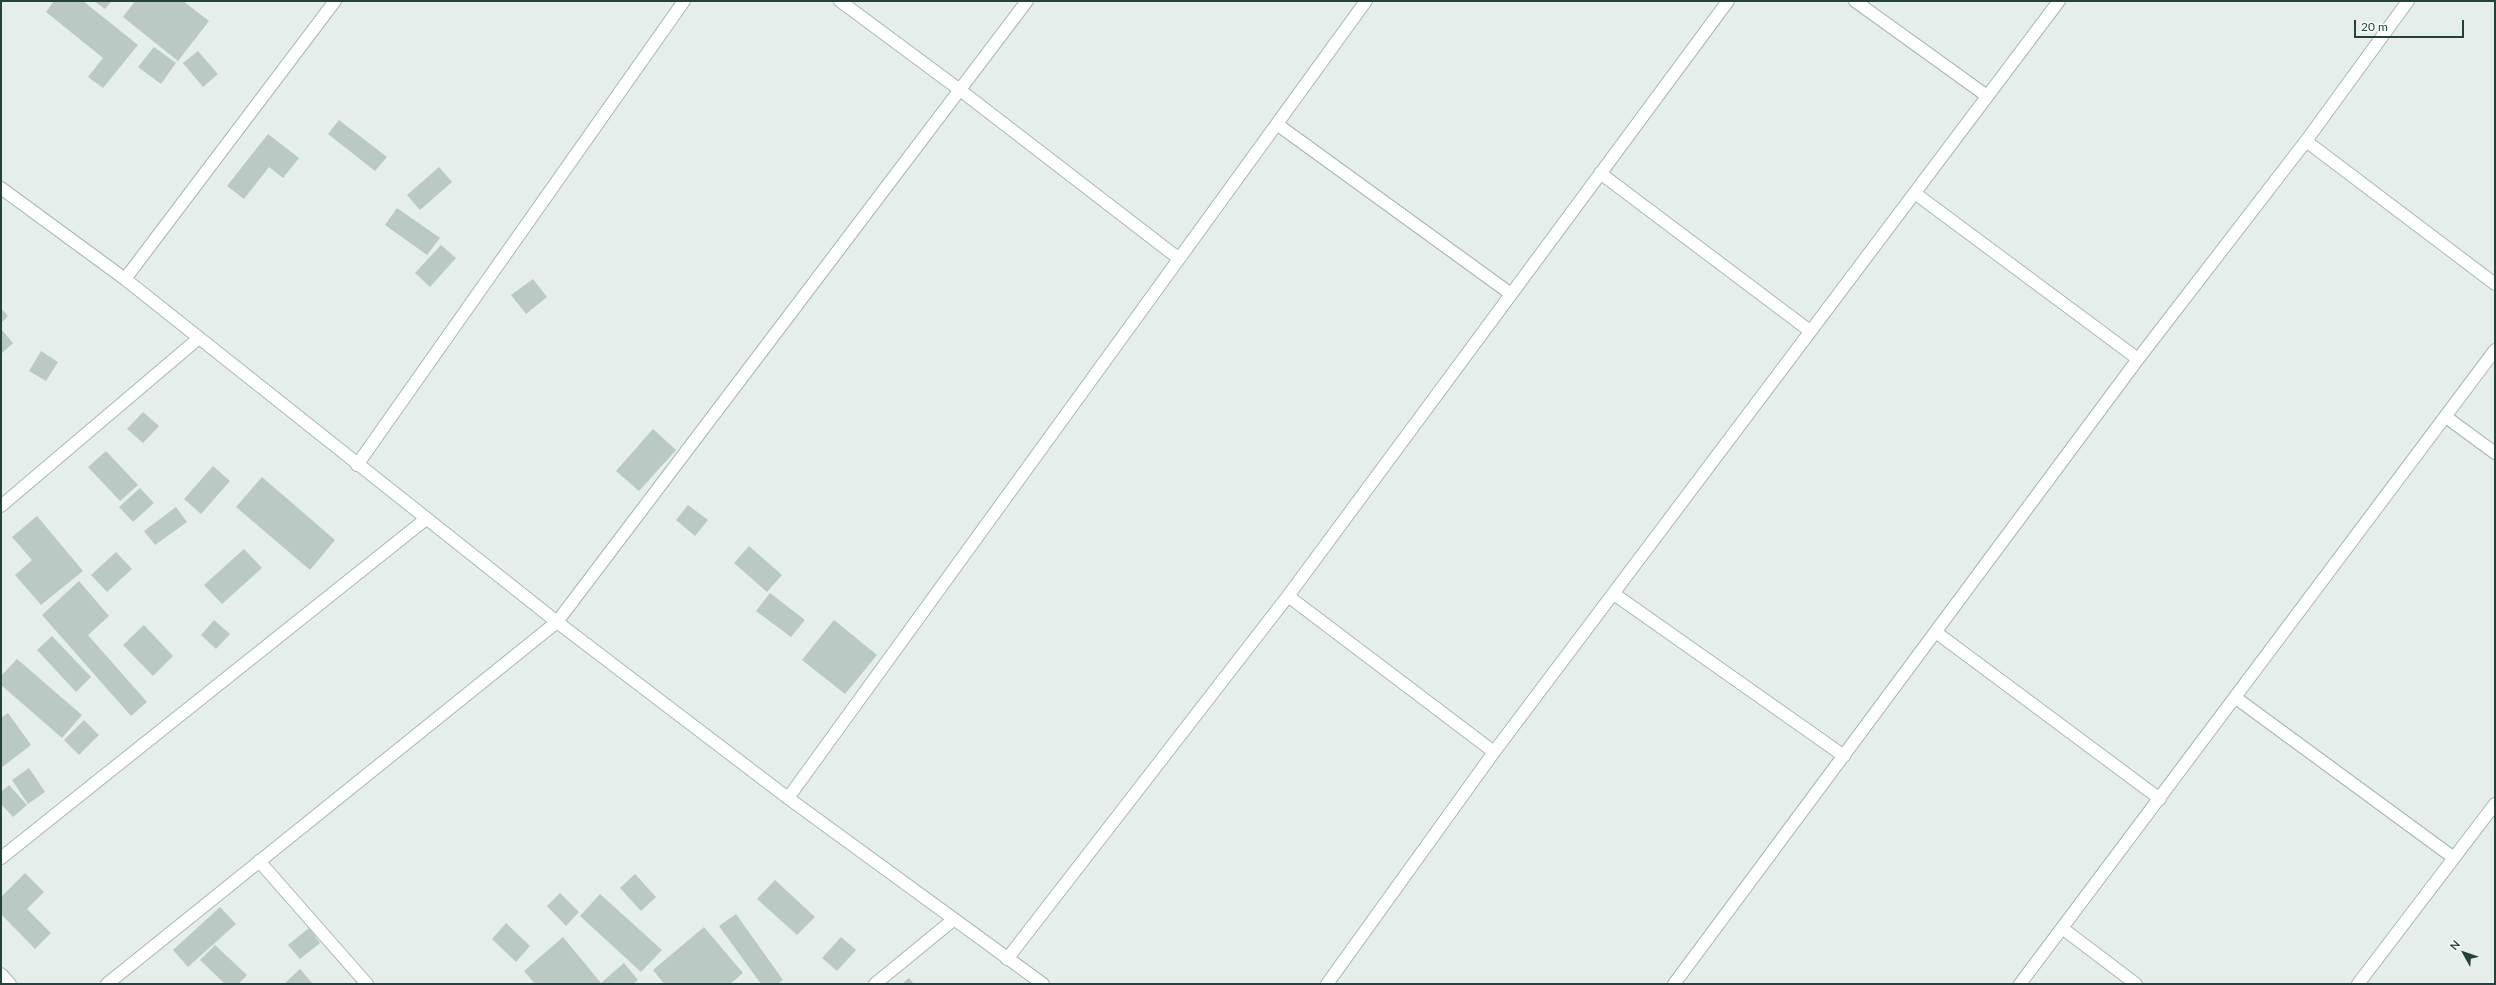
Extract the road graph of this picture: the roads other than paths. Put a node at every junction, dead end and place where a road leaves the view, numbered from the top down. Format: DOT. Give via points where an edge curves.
graph roads {
  1 [pos="335,1"];
  2 [pos="684,1"];
  3 [pos="840,1"];
  4 [pos="1027,1"];
  5 [pos="1366,1"];
  6 [pos="1728,1"];
  7 [pos="1855,1"];
  8 [pos="2059,1"];
  9 [pos="2403,3"];
  10 [pos="960,90"];
  11 [pos="1987,96"];
  12 [pos="1278,125"];
  13 [pos="2306,141"];
  14 [pos="1600,173"];
  15 [pos="1,188"];
  16 [pos="1916,194"];
  17 [pos="1178,258"];
  18 [pos="125,279"];
  19 [pos="2495,284"];
  20 [pos="1511,294"];
  21 [pos="1810,331"];
  22 [pos="199,338"];
  23 [pos="2495,350"];
  24 [pos="2138,359"];
  25 [pos="2446,417"];
  26 [pos="2495,453"];
  27 [pos="357,465"];
  28 [pos="1,506"];
  29 [pos="426,519"];
  30 [pos="1614,594"];
  31 [pos="1288,596"];
  32 [pos="557,622"];
  33 [pos="1936,633"];
  34 [pos="2236,698"];
  35 [pos="1494,752"];
  36 [pos="1844,756"];
  37 [pos="788,798"];
  38 [pos="2160,799"];
  39 [pos="2495,804"];
  40 [pos="1,858"];
  41 [pos="2454,858"];
  42 [pos="259,861"];
  43 [pos="953,920"];
  44 [pos="2062,928"];
  45 [pos="1007,958"];
  46 [pos="1,974"];
  47 [pos="10,984"];
  48 [pos="107,984"];
  49 [pos="367,984"];
  50 [pos="875,984"];
  51 [pos="1043,984"];
  52 [pos="1327,984"];
  53 [pos="1674,984"];
  54 [pos="2020,984"];
  55 [pos="2136,984"];
  56 [pos="2358,984"];
  1 -- 18 [label="street"];
  2 -- 27 [label="street"];
  3 -- 10 [label="street"];
  4 -- 10 [label="street"];
  5 -- 12 [label="street"];
  6 -- 14 [label="street"];
  7 -- 11 [label="street"];
  8 -- 11 [label="street"];
  9 -- 13 [label="street"];
  10 -- 17 [label="street"];
  10 -- 32 [label="street"];
  11 -- 16 [label="street"];
  12 -- 17 [label="street"];
  12 -- 20 [label="street"];
  13 -- 19 [label="street"];
  13 -- 24 [label="street"];
  14 -- 20 [label="street"];
  14 -- 21 [label="street"];
  15 -- 18 [label="street"];
  16 -- 21 [label="street"];
  16 -- 24 [label="street"];
  17 -- 37 [label="street"];
  18 -- 22 [label="street"];
  20 -- 31 [label="street"];
  21 -- 30 [label="street"];
  22 -- 27 [label="street"];
  22 -- 28 [label="street"];
  23 -- 25 [label="street"];
  24 -- 33 [label="street"];
  25 -- 26 [label="street"];
  25 -- 34 [label="street"];
  27 -- 29 [label="street"];
  29 -- 32 [label="street"];
  29 -- 40 [label="street"];
  30 -- 35 [label="street"];
  30 -- 36 [label="street"];
  31 -- 35 [label="street"];
  31 -- 45 [label="street"];
  32 -- 37 [label="street"];
  32 -- 42 [label="street"];
  33 -- 36 [label="street"];
  33 -- 38 [label="street"];
  34 -- 38 [label="street"];
  34 -- 41 [label="street"];
  35 -- 52 [label="street"];
  36 -- 53 [label="street"];
  37 -- 43 [label="street"];
  38 -- 44 [label="street"];
  39 -- 41 [label="street"];
  41 -- 56 [label="street"];
  42 -- 48 [label="street"];
  42 -- 49 [label="street"];
  43 -- 45 [label="street"];
  43 -- 50 [label="street"];
  44 -- 54 [label="street"];
  44 -- 55 [label="street"];
  45 -- 51 [label="street"];
  46 -- 47 [label="street"];
}
